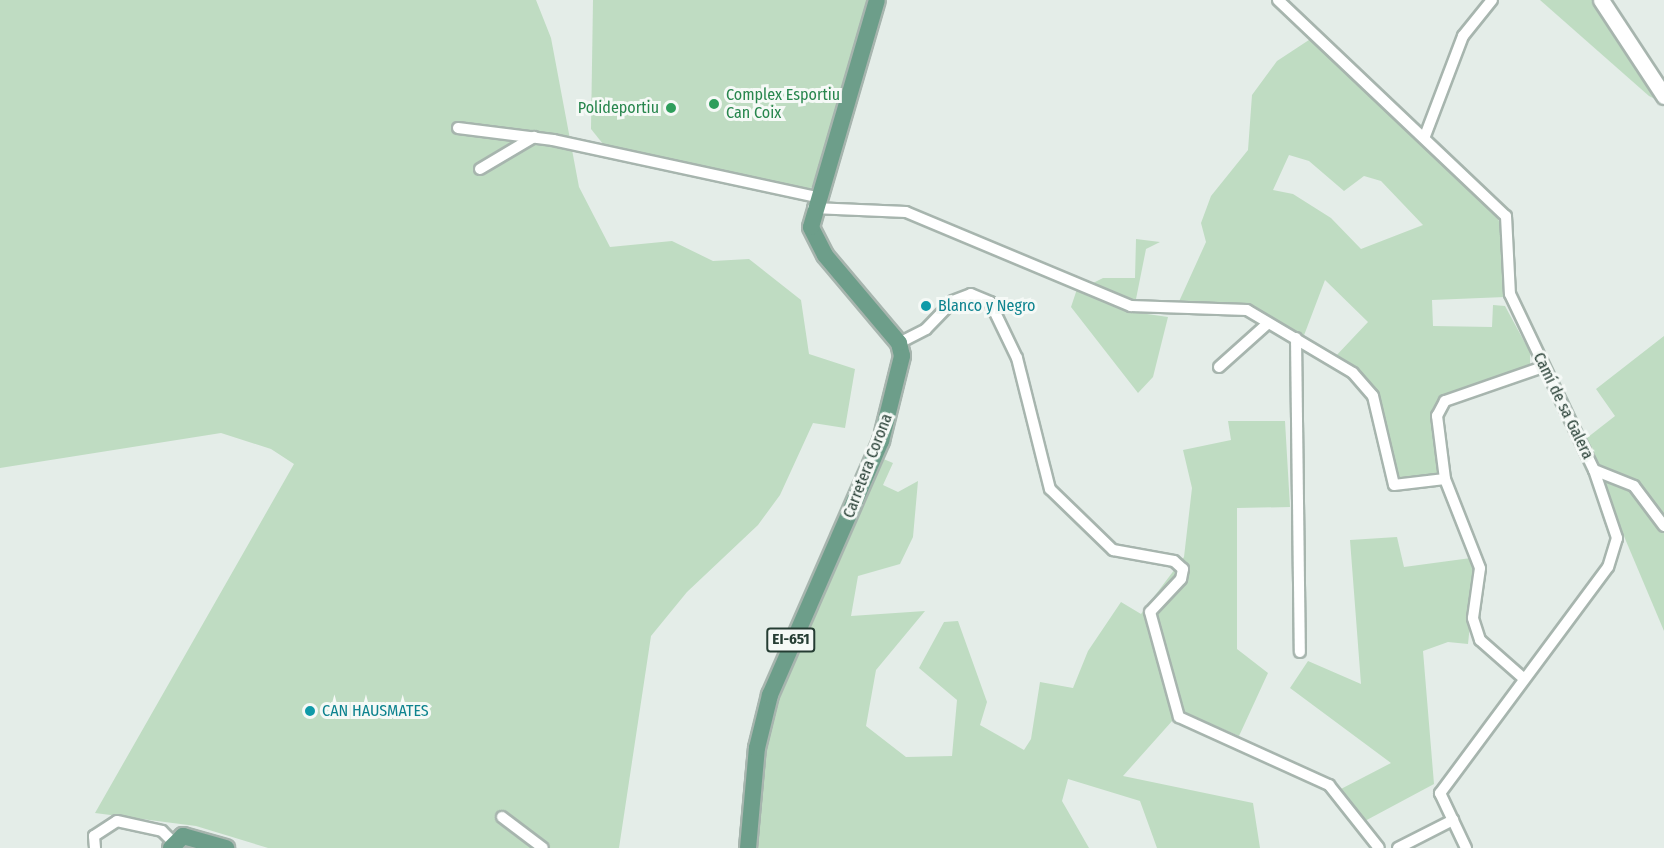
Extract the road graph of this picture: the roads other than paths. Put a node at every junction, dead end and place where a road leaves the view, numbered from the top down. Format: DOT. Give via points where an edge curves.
graph roads {
  1 [pos="877,0"];
  2 [pos="1278,0"];
  3 [pos="1492,0"];
  4 [pos="1601,0"];
  5 [pos="1664,96"];
  6 [pos="458,128"];
  7 [pos="1425,136"];
  8 [pos="534,137"];
  9 [pos="480,169"];
  10 [pos="814,202"];
  11 [pos="1266,325"];
  12 [pos="1296,338"];
  13 [pos="899,343"];
  14 [pos="1218,367"];
  15 [pos="1543,367"];
  16 [pos="1594,470"];
  17 [pos="1446,479"];
  18 [pos="1664,526"];
  19 [pos="1300,652"];
  20 [pos="1522,677"];
  21 [pos="502,817"];
  22 [pos="1453,820"];
  23 [pos="172,845"];
  24 [pos="95,848"];
  25 [pos="226,848"];
  26 [pos="543,848"];
  27 [pos="748,848"];
  28 [pos="1379,848"];
  29 [pos="1398,848"];
  30 [pos="1466,848"];
  1 -- 10 [label="main road"];
  2 -- 7 [label="street, Camí de sa Galera"];
  3 -- 7 [label="street" via="1463,36"];
  4 -- 5 [label="street"];
  6 -- 8 [label="street"];
  7 -- 15 [label="street, Camí de sa Galera" via="1506,216 1510,294"];
  8 -- 9 [label="street"];
  8 -- 10 [label="street"];
  10 -- 11 [label="street" via="906,212 1131,306 1247,310"];
  10 -- 13 [label="main road" via="815,242"];
  11 -- 12 [label="street"];
  11 -- 14 [label="street"];
  12 -- 17 [label="street" via="1353,373 1373,396 1394,485"];
  12 -- 19 [label="street"];
  13 -- 27 [label="main road, Carretera Corona / EI-651" via="900,369 881,441 770,694 757,748"];
  13 -- 28 [label="street" via="926,329 953,301 971,294 990,302 1017,358 1050,489 1113,550 1174,561 1183,569 1181,579 1150,612 1179,717 1329,785"];
  15 -- 16 [label="street, Camí de sa Galera"];
  15 -- 17 [label="street" via="1444,401 1437,416"];
  16 -- 18 [label="street" via="1634,486"];
  16 -- 20 [label="street, Camí de sa Galera" via="1617,538 1608,567"];
  17 -- 20 [label="street" via="1480,568 1473,618 1480,640"];
  20 -- 22 [label="street, Camí de sa Galera" via="1440,793"];
  21 -- 26 [label="street"];
  22 -- 29 [label="street"];
  22 -- 30 [label="street, Camí de sa Galera"];
  23 -- 24 [label="street" via="162,831 117,821 94,836"];
  23 -- 25 [label="main road" via="183,836"];
}
